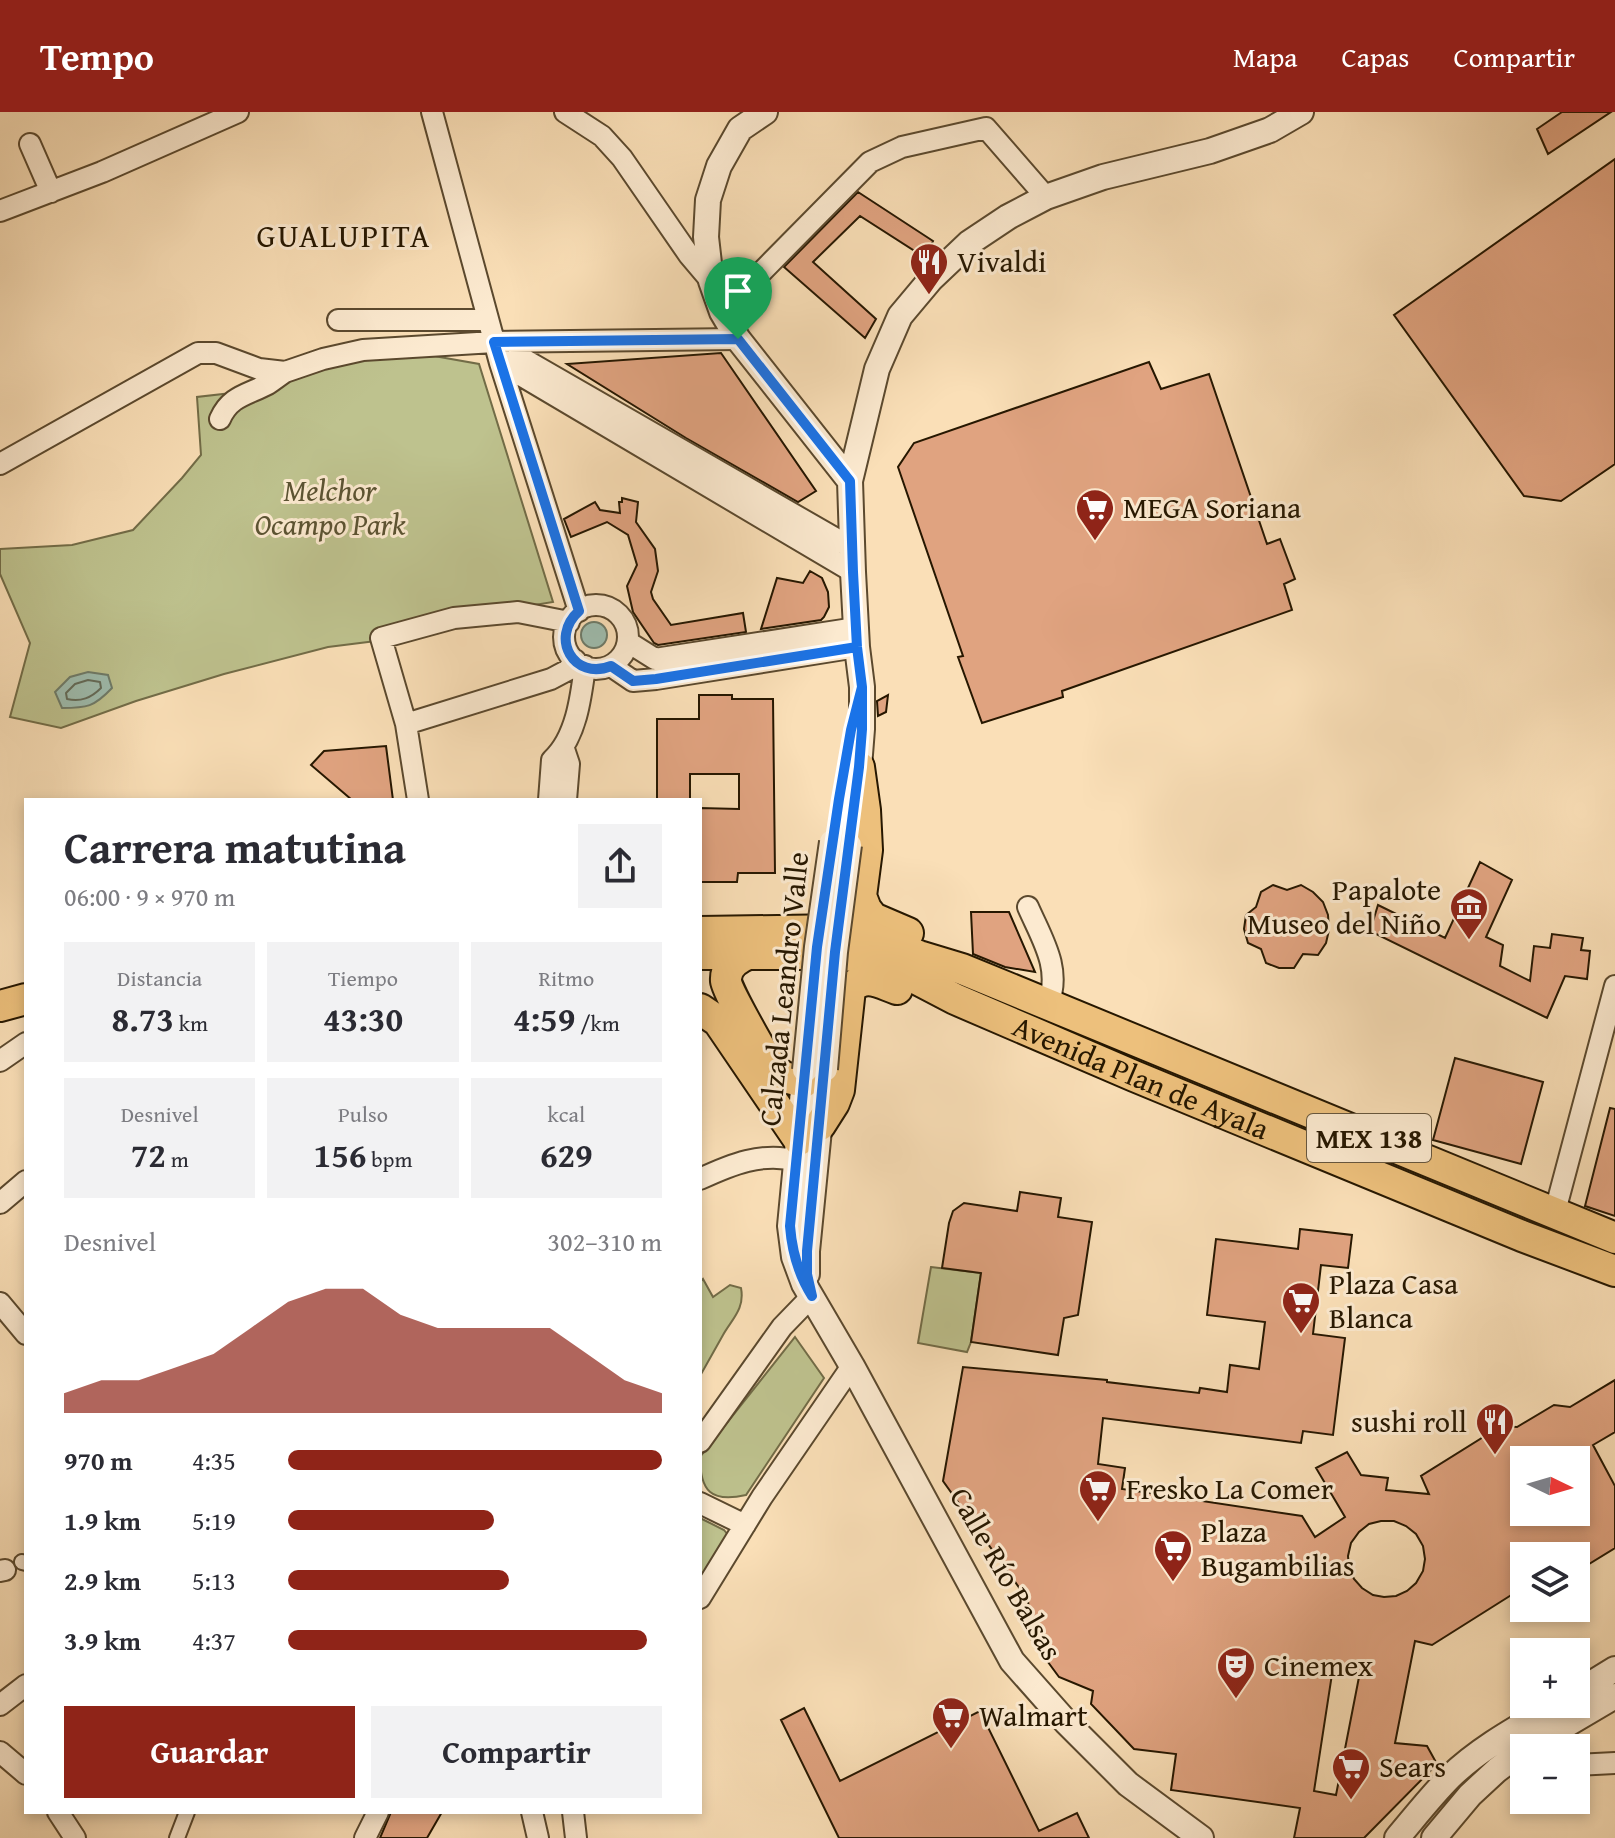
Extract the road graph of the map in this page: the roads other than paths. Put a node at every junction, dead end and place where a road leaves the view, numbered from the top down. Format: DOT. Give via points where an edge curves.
graph roads {
  1 [pos="238,112"];
  2 [pos="432,112"];
  3 [pos="565,112"];
  4 [pos="765,112"];
  5 [pos="1301,112"];
  6 [pos="30,144"];
  7 [pos="51,192"];
  8 [pos="1046,197"];
  9 [pos="0,211"];
  10 [pos="711,281"];
  11 [pos="722,312"];
  12 [pos="338,320"];
  13 [pos="488,320"];
  14 [pos="738,339"];
  15 [pos="494,342"];
  16 [pos="500,363"];
  17 [pos="285,372"];
  18 [pos="220,419"];
  19 [pos="0,464"];
  20 [pos="850,481"];
  21 [pos="852,560"];
  22 [pos="574,616"];
  23 [pos="857,638"];
  24 [pos="628,642"];
  25 [pos="575,657"];
  26 [pos="611,666"];
  27 [pos="862,687"];
  28 [pos="406,724"];
  29 [pos="564,749"];
  30 [pos="859,767"];
  31 [pos="418,798"];
  32 [pos="549,798"];
  33 [pos="566,798"];
  34 [pos="840,843"];
  35 [pos="1028,907"];
  36 [pos="702,932"];
  37 [pos="702,954"];
  38 [pos="748,954"];
  39 [pos="962,969"];
  40 [pos="1615,986"];
  41 [pos="955,999"];
  42 [pos="24,1000"];
  43 [pos="1048,1004"];
  44 [pos="0,1006"];
  45 [pos="702,1010"];
  46 [pos="24,1044"];
  47 [pos="0,1061"];
  48 [pos="812,1073"];
  49 [pos="805,1142"];
  50 [pos="702,1178"];
  51 [pos="24,1183"];
  52 [pos="0,1203"];
  53 [pos="1554,1215"];
  54 [pos="1615,1238"];
  55 [pos="1615,1271"];
  56 [pos="812,1296"];
  57 [pos="0,1303"];
  58 [pos="24,1332"];
  59 [pos="852,1366"];
  60 [pos="702,1439"];
  61 [pos="702,1504"];
  62 [pos="745,1525"];
  63 [pos="702,1595"];
  64 [pos="1615,1669"];
  65 [pos="1590,1684"];
  66 [pos="24,1687"];
  67 [pos="1615,1696"];
  68 [pos="0,1705"];
  69 [pos="1535,1718"];
  70 [pos="1550,1734"];
  71 [pos="0,1752"];
  72 [pos="1510,1760"];
  73 [pos="1615,1763"];
  74 [pos="1590,1764"];
  75 [pos="1510,1769"];
  76 [pos="1497,1770"];
  77 [pos="24,1772"];
  78 [pos="59,1814"];
  79 [pos="186,1814"];
  80 [pos="377,1814"];
  81 [pos="532,1814"];
  82 [pos="573,1814"];
  83 [pos="75,1838"];
  84 [pos="177,1838"];
  85 [pos="365,1838"];
  86 [pos="538,1838"];
  87 [pos="576,1838"];
  88 [pos="1201,1838"];
  89 [pos="1397,1838"];
  90 [pos="1434,1838"];
  1 -- 7 [label="street"];
  2 -- 13 [label="street"];
  3 -- 10 [label="street" via="602,136 622,158"];
  4 -- 10 [label="street" via="740,129 708,200"];
  5 -- 8 [label="street, Calzada Leandro Valle" via="1270,130 1210,151"];
  6 -- 7 [label="street"];
  7 -- 9 [label="street"];
  8 -- 11 [label="street" via="986,128 902,147 870,162"];
  8 -- 20 [label="street, Calzada Leandro Valle" via="969,243 900,316 877,369"];
  10 -- 11 [label="street"];
  11 -- 14 [label="street"];
  12 -- 13 [label="street"];
  13 -- 15 [label="street"];
  14 -- 15 [label="street"];
  14 -- 20 [label="street"];
  15 -- 16 [label="street"];
  15 -- 17 [label="street" via="363,350"];
  15 -- 21 [label="street"];
  16 -- 21 [label="street"];
  16 -- 22 [label="street"];
  17 -- 18 [label="street" via="240,396"];
  17 -- 19 [label="street" via="198,353"];
  20 -- 21 [label="street, Calzada Leandro Valle"];
  21 -- 23 [label="street, Calzada Leandro Valle"];
  22 -- 24 [label="street" via="588,606 609,608 624,621"];
  22 -- 25 [label="street" via="565,635"];
  22 -- 28 [label="street" via="518,612 454,618 381,638"];
  23 -- 24 [label="street" via="655,659"];
  23 -- 26 [label="street" via="645,680 633,681"];
  23 -- 27 [label="street, Calzada Leandro Valle"];
  24 -- 26 [label="street"];
  25 -- 26 [label="street" via="596,669"];
  25 -- 28 [label="street" via="568,670 551,679"];
  25 -- 29 [label="street" via="581,698"];
  27 -- 30 [label="street, Calzada Leandro Valle"];
  27 -- 34 [label="street, Calzada Leandro Valle" via="851,730"];
  28 -- 31 [label="street"];
  29 -- 32 [label="street" via="552,760"];
  29 -- 33 [label="street" via="569,764"];
  30 -- 34 [label="street, Calzada Leandro Valle"];
  30 -- 39 [label="main road" via="867,850 861,896 866,909 873,918 934,945"];
  34 -- 48 [label="street, Calzada Leandro Valle, bridge" via="834,966"];
  35 -- 43 [label="street" via="1053,968"];
  36 -- 39 [label="main road, Avenida Plan de Ayala / MEX 138" via="842,930"];
  37 -- 38 [label="main road, Avenida Plan de Ayala / MEX 138"];
  38 -- 41 [label="main road, Avenida Plan de Ayala / MEX 138" via="858,957"];
  38 -- 48 [label="main road" via="729,968 726,985 774,1070 784,1077"];
  39 -- 43 [label="main road, Avenida Plan de Ayala / MEX 138"];
  40 -- 53 [label="street"];
  41 -- 43 [label="main road" via="1027,1010"];
  41 -- 49 [label="main road" via="858,981 850,989 839,1090"];
  41 -- 55 [label="main road, Avenida Plan de Ayala / MEX 138"];
  42 -- 44 [label="main road"];
  43 -- 53 [label="main road, Avenida Plan de Ayala / MEX 138"];
  45 -- 49 [label="main road" via="718,1021"];
  46 -- 47 [label="street"];
  48 -- 49 [label="street, Calzada Leandro Valle"];
  49 -- 50 [label="street" via="788,1158 729,1165"];
  49 -- 56 [label="street, Calzada Leandro Valle"];
  49 -- 56 [label="street, Calzada Leandro Valle" via="790,1226 798,1271"];
  51 -- 52 [label="street"];
  53 -- 54 [label="main road, Avenida Plan de Ayala / MEX 138"];
  56 -- 59 [label="street, Calle Río Balsas"];
  56 -- 60 [label="street" via="782,1327"];
  57 -- 58 [label="street"];
  59 -- 62 [label="street"];
  59 -- 88 [label="street, Calle Río Balsas" via="1012,1661 1128,1784"];
  61 -- 62 [label="street"];
  62 -- 63 [label="street"];
  64 -- 65 [label="street"];
  66 -- 68 [label="street"];
  67 -- 70 [label="street"];
  69 -- 89 [label="street" via="1450,1777"];
  71 -- 77 [label="street"];
  72 -- 76 [label="street"];
  73 -- 74 [label="street"];
  75 -- 76 [label="street"];
  76 -- 90 [label="street"];
  78 -- 83 [label="street"];
  79 -- 84 [label="street"];
  80 -- 85 [label="street"];
  81 -- 86 [label="street"];
  82 -- 87 [label="street"];
}
